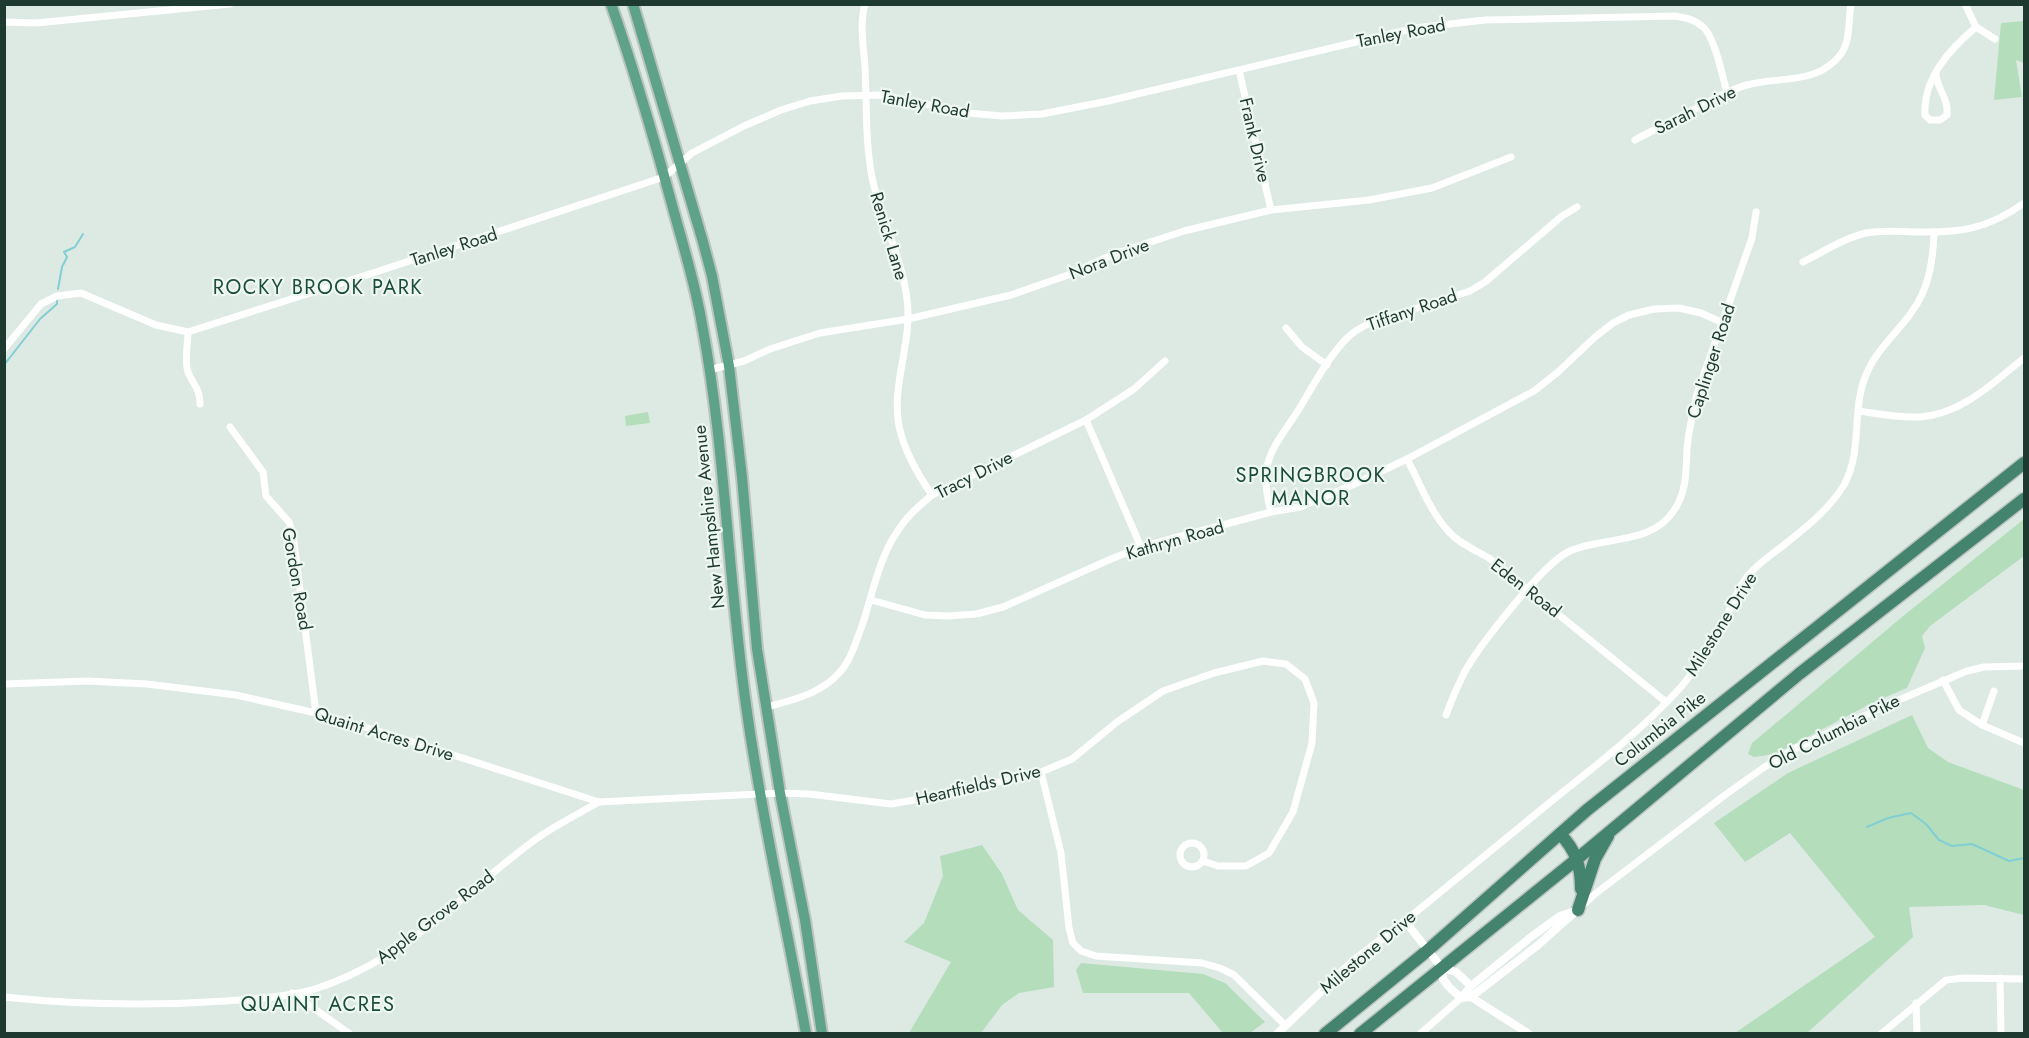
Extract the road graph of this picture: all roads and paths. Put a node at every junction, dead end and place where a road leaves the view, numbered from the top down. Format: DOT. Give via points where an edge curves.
graph roads {
  1 [pos="230,4"];
  2 [pos="611,4"];
  3 [pos="633,4"];
  4 [pos="865,4"];
  5 [pos="1851,4"];
  6 [pos="1965,4"];
  7 [pos="4,22"];
  8 [pos="1976,27"];
  9 [pos="1995,39"];
  10 [pos="1239,70"];
  11 [pos="1936,75"];
  12 [pos="1727,92"];
  13 [pos="867,95"];
  14 [pos="1635,140"];
  15 [pos="1511,157"];
  16 [pos="680,164"];
  17 [pos="664,177"];
  18 [pos="2025,203"];
  19 [pos="1577,207"];
  20 [pos="1271,210"];
  21 [pos="1756,212"];
  22 [pos="1934,232"];
  23 [pos="1803,262"];
  24 [pos="908,319"];
  25 [pos="1721,321"];
  26 [pos="1286,328"];
  27 [pos="188,332"];
  28 [pos="4,349"];
  29 [pos="2025,358"];
  30 [pos="1165,361"];
  31 [pos="1327,365"];
  32 [pos="729,366"];
  33 [pos="709,370"];
  34 [pos="200,404"];
  35 [pos="1859,411"];
  36 [pos="1086,420"];
  37 [pos="230,427"];
  38 [pos="1407,459"];
  39 [pos="2025,463"];
  40 [pos="932,495"];
  41 [pos="2025,499"];
  42 [pos="1271,512"];
  43 [pos="1141,547"];
  44 [pos="751,588"];
  45 [pos="1529,589"];
  46 [pos="732,590"];
  47 [pos="871,600"];
  48 [pos="2025,666"];
  49 [pos="1943,680"];
  50 [pos="4,684"];
  51 [pos="1994,691"];
  52 [pos="1666,702"];
  53 [pos="767,707"];
  54 [pos="316,713"];
  55 [pos="1446,715"];
  56 [pos="1982,726"];
  57 [pos="2025,743"];
  58 [pos="1041,772"];
  59 [pos="780,793"];
  60 [pos="760,794"];
  61 [pos="599,802"];
  62 [pos="1613,827"];
  63 [pos="1560,834"];
  64 [pos="1577,859"];
  65 [pos="1203,861"];
  66 [pos="1581,896"];
  67 [pos="1578,910"];
  68 [pos="1405,921"];
  69 [pos="1427,951"];
  70 [pos="1442,968"];
  71 [pos="2000,978"];
  72 [pos="2025,979"];
  73 [pos="1471,986"];
  74 [pos="292,993"];
  75 [pos="1471,997"];
  76 [pos="4,998"];
  77 [pos="1461,998"];
  78 [pos="1916,1003"];
  79 [pos="804,1022"];
  80 [pos="1285,1025"];
  81 [pos="350,1034"];
  82 [pos="806,1034"];
  83 [pos="813,1034"];
  84 [pos="822,1034"];
  85 [pos="1277,1034"];
  86 [pos="1325,1034"];
  87 [pos="1360,1034"];
  88 [pos="1420,1034"];
  89 [pos="1529,1034"];
  90 [pos="1881,1034"];
  91 [pos="1917,1034"];
  92 [pos="2001,1034"];
  1 -- 7 [label="street"];
  2 -- 17 [label="main road, New Hampshire Avenue"];
  3 -- 16 [label="main road, New Hampshire Avenue"];
  4 -- 13 [label="street, Renick Lane"];
  5 -- 12 [label="street, Sarah Drive" via="1842,53 1822,71 1809,77 1768,81"];
  6 -- 8 [label="street"];
  8 -- 9 [label="street"];
  8 -- 11 [label="street" via="1942,60"];
  10 -- 12 [label="street, Tanley Road" via="1455,22 1675,16 1692,19 1704,27"];
  10 -- 13 [label="street, Tanley Road" via="1042,114 979,114"];
  10 -- 20 [label="street, Frank Drive"];
  11 -- 11 [label="street" via="1937,87 1948,105 1947,115 1930,120 1924,105"];
  12 -- 14 [label="street, Sarah Drive"];
  13 -- 16 [label="street, Tanley Road" via="820,99 781,110 692,153"];
  13 -- 24 [label="street, Renick Lane" via="872,176 899,260"];
  15 -- 20 [label="street, Nora Drive" via="1432,188 1369,200"];
  16 -- 17 [label="street, Tanley Road"];
  16 -- 32 [label="main road, New Hampshire Avenue" via="712,276"];
  17 -- 27 [label="street, Tanley Road"];
  17 -- 33 [label="main road, New Hampshire Avenue" via="695,290"];
  18 -- 22 [label="street" via="1996,222 1971,230"];
  19 -- 31 [label="street, Tiffany Road" via="1485,282 1470,291 1359,328"];
  20 -- 24 [label="street, Nora Drive" via="1184,231 1011,295"];
  21 -- 25 [label="street, Caplinger Road" via="1752,238"];
  22 -- 23 [label="street" via="1865,234"];
  22 -- 35 [label="street, Milestone Drive" via="1933,261 1924,290 1866,374"];
  24 -- 32 [label="street, Nora Drive" via="820,333"];
  24 -- 40 [label="street, Renick Lane" via="899,388 899,424 904,443"];
  25 -- 38 [label="street, Kathryn Road" via="1679,308 1629,315 1595,337 1534,391"];
  25 -- 45 [label="street, Caplinger Road" via="1697,394 1686,481 1674,512 1643,535 1568,552"];
  26 -- 31 [label="street" via="1302,347"];
  27 -- 28 [label="street, Tanley Road" via="156,325 81,293 57,296 41,304"];
  27 -- 34 [label="street" via="186,361 200,393"];
  29 -- 35 [label="street" via="1979,394 1942,413 1920,417"];
  30 -- 36 [label="street, Tracy Drive" via="1134,389"];
  31 -- 42 [label="street, Tiffany Road" via="1268,463 1266,492"];
  32 -- 33 [label="street, Nora Drive"];
  32 -- 44 [label="main road, New Hampshire Avenue"];
  33 -- 46 [label="main road, New Hampshire Avenue" via="721,452"];
  35 -- 52 [label="street, Milestone Drive" via="1852,466 1834,500 1746,578 1722,627"];
  36 -- 40 [label="street, Tracy Drive"];
  36 -- 43 [label="street"];
  37 -- 54 [label="street, Gordon Road" via="263,472 266,496 289,522 293,535"];
  38 -- 42 [label="street, Kathryn Road" via="1326,497"];
  38 -- 45 [label="street, Eden Road" via="1437,518 1450,534"];
  39 -- 63 [label="highway, Columbia Pike"];
  40 -- 47 [label="street, Tracy Drive" via="896,532"];
  41 -- 62 [label="highway" via="1791,681"];
  42 -- 43 [label="street, Kathryn Road"];
  43 -- 47 [label="street, Kathryn Road" via="1003,607 976,614 926,615"];
  44 -- 46 [label="main road"];
  44 -- 53 [label="main road, New Hampshire Avenue"];
  45 -- 52 [label="street, Eden Road"];
  45 -- 55 [label="street, Caplinger Road" via="1479,650"];
  46 -- 60 [label="main road, New Hampshire Avenue"];
  47 -- 53 [label="street, Tracy Drive" via="854,649 841,672 803,697"];
  48 -- 49 [label="street, Old Columbia Pike" via="1984,667"];
  49 -- 56 [label="street" via="1959,710"];
  49 -- 67 [label="street, Old Columbia Pike" via="1794,749 1763,768"];
  50 -- 54 [label="street, Quaint Acres Drive" via="87,681 158,685 236,695"];
  51 -- 56 [label="street"];
  52 -- 68 [label="street, Milestone Drive" via="1611,753"];
  53 -- 59 [label="main road, New Hampshire Avenue"];
  54 -- 61 [label="street, Quaint Acres Drive"];
  56 -- 57 [label="street"];
  58 -- 59 [label="street, Heartfields Drive" via="891,804"];
  58 -- 65 [label="street, Heartfields Drive" via="1072,759 1163,691 1263,661 1286,664 1305,679 1314,703 1312,743 1293,812 1269,853 1246,866 1218,866"];
  58 -- 80 [label="street" via="1061,853 1073,943 1081,951 1096,956 1202,963 1220,968 1234,975"];
  59 -- 60 [label="street, Heartfields Drive"];
  59 -- 84 [label="main road, New Hampshire Avenue"];
  60 -- 61 [label="street, Quaint Acres Drive"];
  60 -- 79 [label="main road, New Hampshire Avenue"];
  61 -- 74 [label="street, Apple Grove Road" via="536,839 386,956 346,977"];
  62 -- 64 [label="highway"];
  62 -- 66 [label="highway"];
  63 -- 64 [label="highway"];
  63 -- 69 [label="highway, Columbia Pike"];
  64 -- 66 [label="highway"];
  64 -- 70 [label="highway"];
  66 -- 67 [label="highway"];
  67 -- 73 [label="street, Old Columbia Pike" via="1560,916"];
  67 -- 75 [label="street, Old Columbia Pike"];
  68 -- 69 [label="street"];
  68 -- 80 [label="street, Milestone Drive" via="1352,962"];
  69 -- 70 [label="street"];
  69 -- 86 [label="highway, Columbia Pike"];
  70 -- 73 [label="street" via="1456,972"];
  70 -- 77 [label="street" via="1443,979"];
  70 -- 87 [label="highway"];
  71 -- 72 [label="street"];
  71 -- 78 [label="street" via="1946,980"];
  71 -- 92 [label="street"];
  73 -- 77 [label="street, Old Columbia Pike"];
  74 -- 76 [label="street, Apple Grove Road" via="241,1000 126,1005"];
  74 -- 81 [label="street"];
  75 -- 77 [label="street"];
  75 -- 89 [label="street"];
  77 -- 88 [label="street, Old Columbia Pike"];
  78 -- 90 [label="street"];
  78 -- 91 [label="street"];
  79 -- 82 [label="main road, New Hampshire Avenue"];
  79 -- 83 [label="main road"];
  80 -- 85 [label="street, Milestone Drive"];
}
